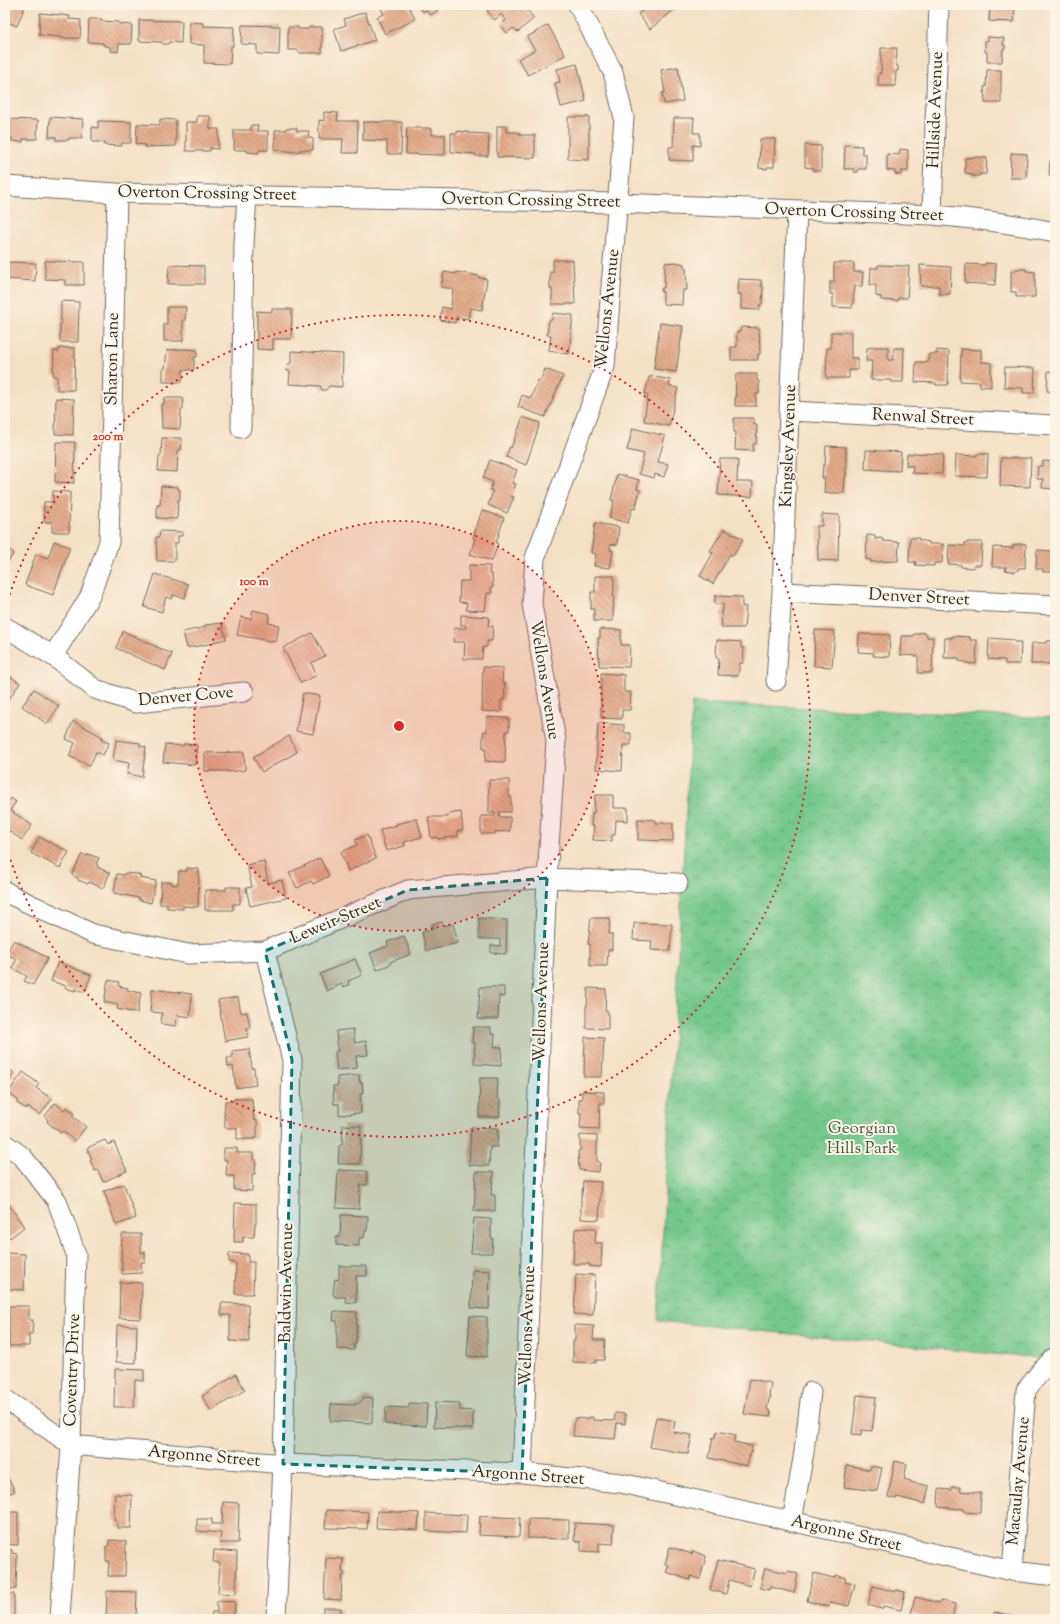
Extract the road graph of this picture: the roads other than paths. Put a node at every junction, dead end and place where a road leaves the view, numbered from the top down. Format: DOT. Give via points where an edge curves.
graph roads {
  1 [pos="578,5"];
  2 [pos="939,5"];
  3 [pos="5,186"];
  4 [pos="117,193"];
  5 [pos="246,195"];
  6 [pos="617,203"];
  7 [pos="797,210"];
  8 [pos="932,215"];
  9 [pos="1055,232"];
  10 [pos="790,411"];
  11 [pos="1055,425"];
  12 [pos="241,428"];
  13 [pos="782,592"];
  14 [pos="1055,605"];
  15 [pos="5,627"];
  16 [pos="53,656"];
  17 [pos="776,681"];
  18 [pos="244,692"];
  19 [pos="546,878"];
  20 [pos="678,883"];
  21 [pos="5,891"];
  22 [pos="265,951"];
  23 [pos="5,1144"];
  24 [pos="1055,1357"];
  25 [pos="811,1392"];
  26 [pos="5,1400"];
  27 [pos="71,1445"];
  28 [pos="283,1464"];
  29 [pos="522,1473"];
  30 [pos="792,1522"];
  31 [pos="1012,1571"];
  32 [pos="1055,1576"];
  33 [pos="60,1619"];
  34 [pos="276,1619"];
  1 -- 6 [label="street, Wellons Avenue" via="613,72 624,118"];
  2 -- 8 [label="street, Hillside Avenue"];
  3 -- 4 [label="street, Overton Crossing Street"];
  4 -- 5 [label="street, Overton Crossing Street"];
  4 -- 16 [label="street, Sharon Lane" via="109,542 90,596"];
  5 -- 6 [label="street, Overton Crossing Street"];
  5 -- 12 [label="street"];
  6 -- 7 [label="street, Overton Crossing Street"];
  6 -- 19 [label="street, Wellons Avenue" via="605,366 535,558 532,604 556,741"];
  7 -- 8 [label="street, Overton Crossing Street"];
  7 -- 10 [label="street, Kingsley Avenue"];
  8 -- 9 [label="street, Overton Crossing Street" via="975,218"];
  10 -- 11 [label="street, Renwal Street"];
  10 -- 13 [label="street, Kingsley Avenue"];
  13 -- 14 [label="street, Denver Street"];
  13 -- 17 [label="street, Kingsley Avenue"];
  15 -- 16 [label="street, Denver Cove"];
  16 -- 18 [label="street, Denver Cove" via="95,689 136,703"];
  19 -- 20 [label="street, Leweir Street"];
  19 -- 22 [label="street, Leweir Street" via="408,890"];
  19 -- 29 [label="street, Wellons Avenue"];
  21 -- 22 [label="street, Leweir Street" via="93,934 188,954"];
  22 -- 28 [label="street, Baldwin Avenue" via="292,1060"];
  23 -- 27 [label="street, Coventry Drive" via="22,1156 57,1202 76,1254"];
  24 -- 31 [label="street, Macaulay Avenue" via="1026,1390"];
  25 -- 30 [label="street"];
  26 -- 27 [label="street, Argonne Street"];
  27 -- 28 [label="street, Argonne Street"];
  27 -- 33 [label="street, Coventry Drive"];
  28 -- 29 [label="street, Argonne Street"];
  28 -- 34 [label="street, Baldwin Avenue"];
  29 -- 30 [label="street, Argonne Street" via="621,1484"];
  30 -- 31 [label="street, Argonne Street"];
  31 -- 32 [label="street, Argonne Street"];
}
